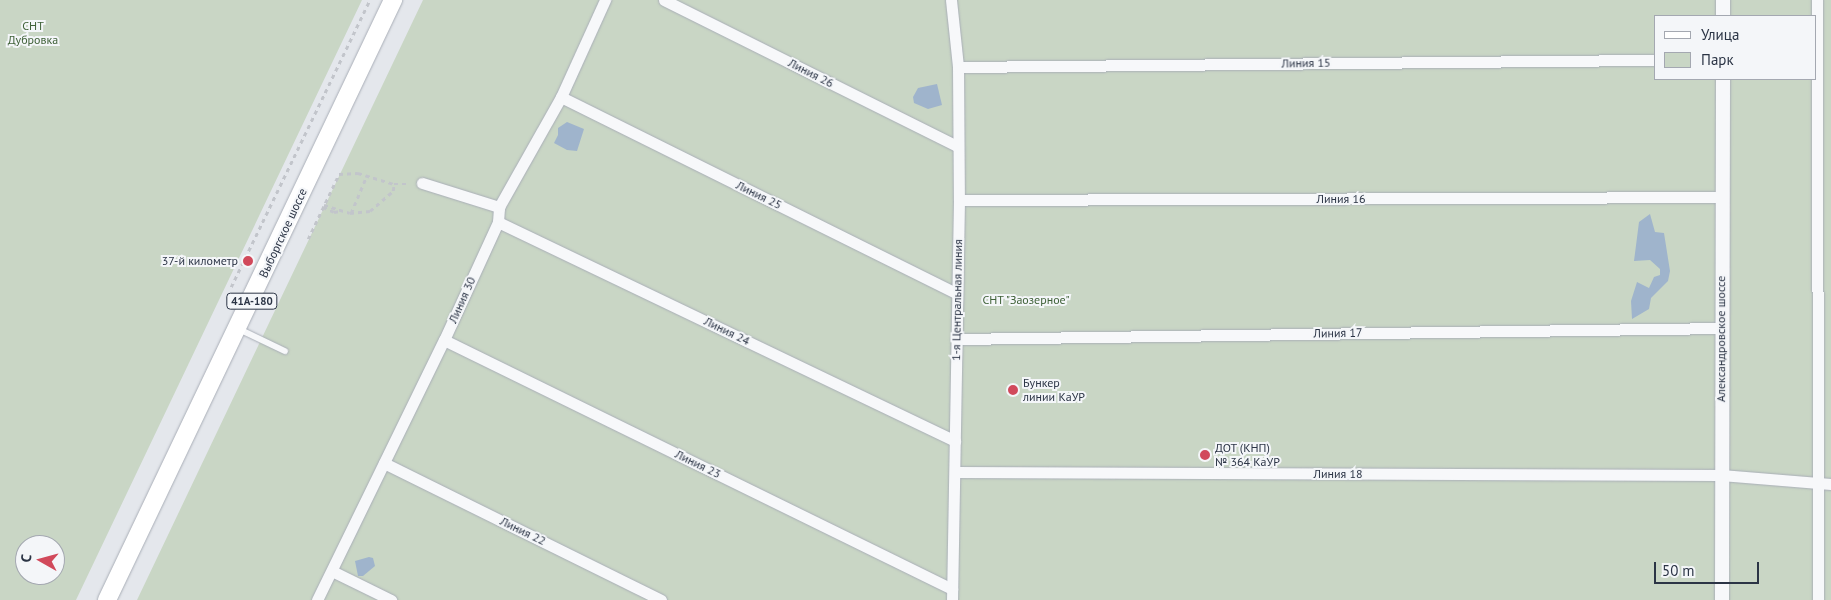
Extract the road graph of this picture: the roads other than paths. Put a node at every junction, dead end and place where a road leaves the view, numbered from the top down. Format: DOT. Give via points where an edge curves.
graph roads {
  1 [pos="393,0"];
  2 [pos="605,0"];
  3 [pos="664,0"];
  4 [pos="951,0"];
  5 [pos="1723,0"];
  6 [pos="1817,0"];
  7 [pos="1723,15"];
  8 [pos="1654,60"];
  9 [pos="958,67"];
  10 [pos="1723,80"];
  11 [pos="561,97"];
  12 [pos="957,146"];
  13 [pos="422,182"];
  14 [pos="1722,198"];
  15 [pos="959,200"];
  16 [pos="499,207"];
  17 [pos="498,222"];
  18 [pos="956,293"];
  19 [pos="1720,328"];
  20 [pos="239,329"];
  21 [pos="956,339"];
  22 [pos="444,340"];
  23 [pos="286,351"];
  24 [pos="956,441"];
  25 [pos="384,463"];
  26 [pos="955,472"];
  27 [pos="1721,475"];
  28 [pos="1818,484"];
  29 [pos="1831,484"];
  30 [pos="332,571"];
  31 [pos="952,594"];
  32 [pos="107,600"];
  33 [pos="317,600"];
  34 [pos="391,600"];
  35 [pos="661,600"];
  36 [pos="1722,600"];
  37 [pos="1818,600"];
  1 -- 20 [label="main road, Выборгское шоссе / 41А-180"];
  2 -- 11 [label="street, Линия 30"];
  3 -- 12 [label="street, Линия 26"];
  4 -- 9 [label="street, 1-я Центральная линия"];
  5 -- 7 [label="street"];
  6 -- 28 [label="street"];
  8 -- 9 [label="street, Линия 15"];
  9 -- 12 [label="street, 1-я Центральная линия"];
  10 -- 14 [label="street, Александровское шоссе"];
  11 -- 16 [label="street, Линия 30"];
  11 -- 18 [label="street, Линия 25"];
  12 -- 15 [label="street, 1-я Центральная линия"];
  13 -- 16 [label="street"];
  14 -- 15 [label="street, Линия 16"];
  14 -- 19 [label="street, Александровское шоссе"];
  15 -- 18 [label="street, 1-я Центральная линия"];
  16 -- 17 [label="street, Линия 30"];
  17 -- 22 [label="street, Линия 30"];
  17 -- 24 [label="street, Линия 24"];
  18 -- 21 [label="street, 1-я Центральная линия"];
  19 -- 21 [label="street, Линия 17"];
  19 -- 27 [label="street, Александровское шоссе"];
  20 -- 23 [label="lane"];
  20 -- 32 [label="main road, Выборгское шоссе / 41А-180"];
  21 -- 24 [label="street, 1-я Центральная линия"];
  22 -- 25 [label="street, Линия 30"];
  22 -- 31 [label="street, Линия 23"];
  24 -- 26 [label="street, 1-я Центральная линия"];
  25 -- 30 [label="street, Линия 30"];
  25 -- 35 [label="street, Линия 22"];
  26 -- 27 [label="street, Линия 18"];
  26 -- 31 [label="street, 1-я Центральная линия"];
  27 -- 28 [label="street, Линия 18"];
  27 -- 36 [label="street, Александровское шоссе"];
  28 -- 29 [label="street, Линия 18"];
  28 -- 37 [label="street"];
  30 -- 33 [label="street, Линия 30"];
  30 -- 34 [label="street"];
}
